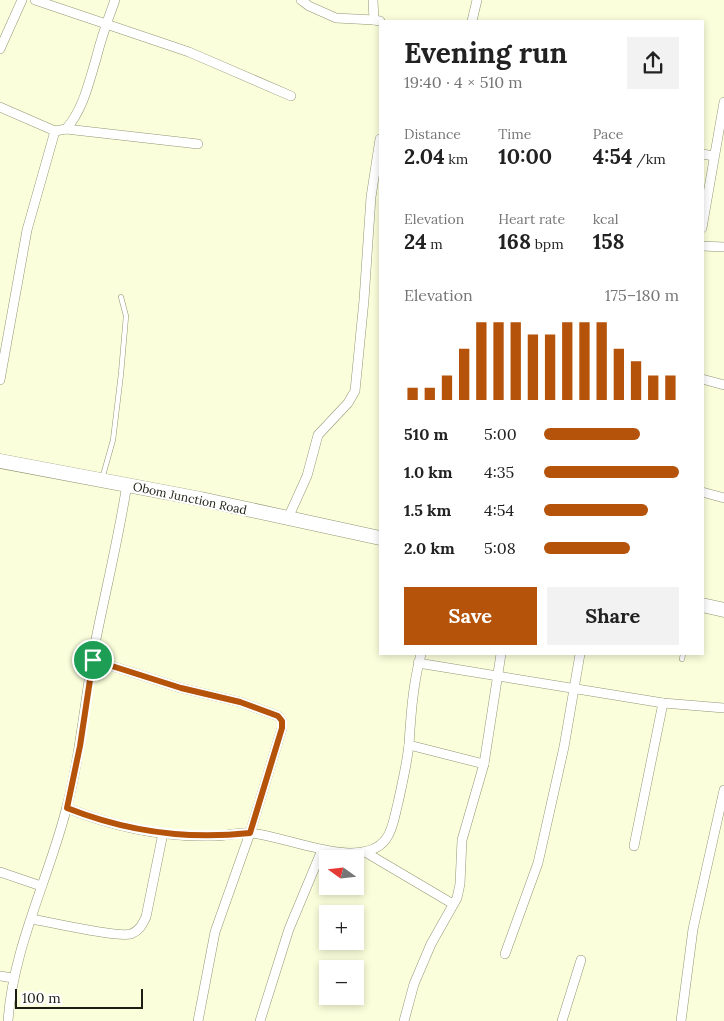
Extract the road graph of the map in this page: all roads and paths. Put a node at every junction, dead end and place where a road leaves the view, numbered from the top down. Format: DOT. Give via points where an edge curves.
graph roads {
  1 [pos="22,0"];
  2 [pos="35,0"];
  3 [pos="115,0"];
  4 [pos="301,0"];
  5 [pos="373,0"];
  6 [pos="476,0"];
  7 [pos="377,20"];
  8 [pos="472,20"];
  9 [pos="105,25"];
  10 [pos="0,49"];
  11 [pos="291,96"];
  12 [pos="724,102"];
  13 [pos="0,107"];
  14 [pos="66,129"];
  15 [pos="56,131"];
  16 [pos="198,144"];
  17 [pos="379,150"];
  18 [pos="704,154"];
  19 [pos="714,156"];
  20 [pos="375,196"];
  21 [pos="704,216"];
  22 [pos="704,246"];
  23 [pos="724,247"];
  24 [pos="121,297"];
  25 [pos="0,380"];
  26 [pos="704,380"];
  27 [pos="724,385"];
  28 [pos="0,461"];
  29 [pos="101,480"];
  30 [pos="122,484"];
  31 [pos="704,493"];
  32 [pos="724,498"];
  33 [pos="288,518"];
  34 [pos="379,538"];
  35 [pos="704,605"];
  36 [pos="724,610"];
  37 [pos="501,655"];
  38 [pos="580,655"];
  39 [pos="683,655"];
  40 [pos="420,658"];
  41 [pos="93,660"];
  42 [pos="682,660"];
  43 [pos="498,677"];
  44 [pos="574,689"];
  45 [pos="663,703"];
  46 [pos="724,708"];
  47 [pos="409,744"];
  48 [pos="484,764"];
  49 [pos="724,790"];
  50 [pos="67,808"];
  51 [pos="163,833"];
  52 [pos="250,833"];
  53 [pos="634,846"];
  54 [pos="322,850"];
  55 [pos="364,852"];
  56 [pos="319,857"];
  57 [pos="0,872"];
  58 [pos="41,886"];
  59 [pos="453,904"];
  60 [pos="32,919"];
  61 [pos="506,954"];
  62 [pos="581,960"];
  63 [pos="0,976"];
  64 [pos="13,978"];
  65 [pos="8,1021"];
  66 [pos="198,1021"];
  67 [pos="260,1021"];
  68 [pos="404,1021"];
  69 [pos="562,1021"];
  70 [pos="681,1021"];
  1 -- 10 [label="street"];
  2 -- 9 [label="street"];
  3 -- 9 [label="street"];
  4 -- 7 [label="street" via="336,18"];
  5 -- 7 [label="street"];
  6 -- 8 [label="street"];
  9 -- 11 [label="street" via="189,52"];
  9 -- 14 [label="street" via="79,110"];
  12 -- 19 [label="street"];
  13 -- 15 [label="street"];
  14 -- 15 [label="street"];
  14 -- 16 [label="street"];
  15 -- 25 [label="street" via="27,230"];
  17 -- 20 [label="street"];
  18 -- 19 [label="street"];
  19 -- 21 [label="street"];
  20 -- 33 [label="street" via="354,391 348,403 318,435 307,476"];
  22 -- 23 [label="street"];
  24 -- 29 [label="lane" via="126,316 113,440"];
  26 -- 27 [label="street"];
  28 -- 29 [label="main road, Obom Junction Road"];
  29 -- 30 [label="main road, Obom Junction Road"];
  30 -- 33 [label="main road, Obom Junction Road"];
  30 -- 41 [label="street" via="126,490"];
  31 -- 32 [label="street"];
  33 -- 34 [label="main road, Obom Junction Road"];
  35 -- 36 [label="main road"];
  37 -- 43 [label="street"];
  38 -- 44 [label="street"];
  39 -- 42 [label="lane"];
  40 -- 43 [label="street"];
  40 -- 47 [label="street" via="410,714"];
  41 -- 50 [label="street"];
  41 -- 52 [label="street" via="278,716 282,728"];
  43 -- 44 [label="street"];
  43 -- 48 [label="street"];
  44 -- 45 [label="street"];
  44 -- 61 [label="street" via="538,863"];
  45 -- 46 [label="street"];
  45 -- 53 [label="street"];
  47 -- 48 [label="street"];
  47 -- 55 [label="street" via="395,816 387,838 374,850"];
  48 -- 59 [label="street" via="462,840 460,884"];
  49 -- 70 [label="street" via="693,929"];
  50 -- 51 [label="street" via="89,817"];
  50 -- 58 [label="street" via="52,861"];
  51 -- 52 [label="street" via="210,836"];
  51 -- 60 [label="street" via="146,917 140,929 129,935 115,934"];
  52 -- 54 [label="street"];
  52 -- 66 [label="street" via="214,932"];
  55 -- 59 [label="street"];
  56 -- 67 [label="street" via="289,929"];
  57 -- 58 [label="street"];
  58 -- 60 [label="street"];
  59 -- 68 [label="street" via="414,984"];
  60 -- 64 [label="street"];
  62 -- 69 [label="street"];
  63 -- 64 [label="street"];
  64 -- 65 [label="street"];
}
